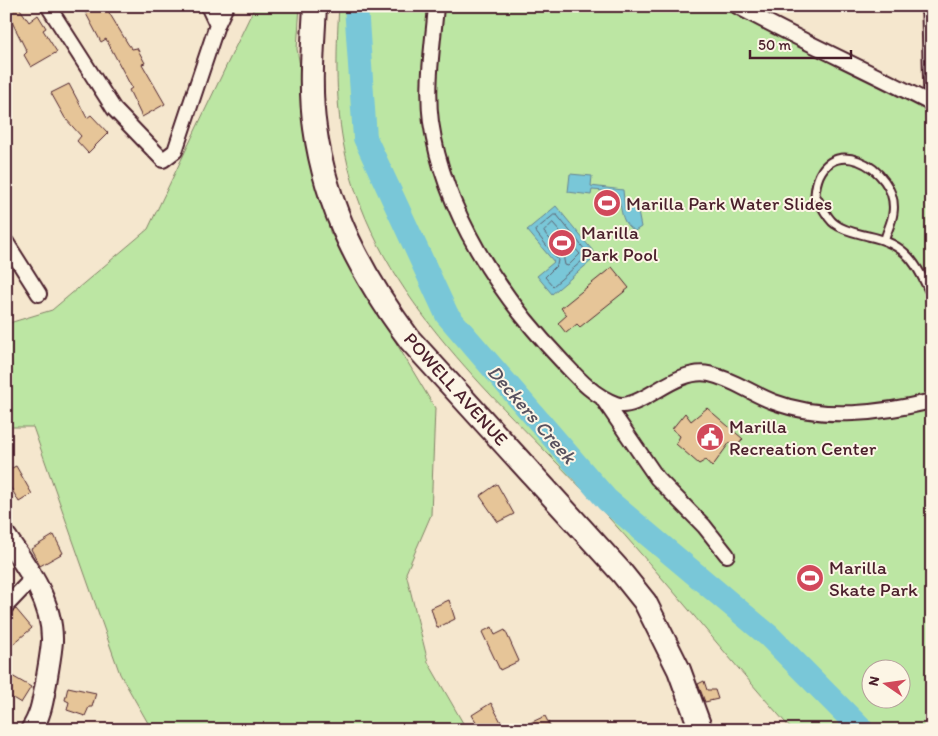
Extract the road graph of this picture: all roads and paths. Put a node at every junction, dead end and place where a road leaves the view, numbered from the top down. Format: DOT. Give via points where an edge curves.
graph roads {
  1 [pos="48,6"];
  2 [pos="208,6"];
  3 [pos="226,6"];
  4 [pos="315,6"];
  5 [pos="436,6"];
  6 [pos="737,6"];
  7 [pos="924,6"];
  8 [pos="217,25"];
  9 [pos="930,103"];
  10 [pos="885,239"];
  11 [pos="6,242"];
  12 [pos="39,294"];
  13 [pos="932,297"];
  14 [pos="603,398"];
  15 [pos="932,401"];
  16 [pos="6,537"];
  17 [pos="727,555"];
  18 [pos="30,572"];
  19 [pos="6,606"];
  20 [pos="39,727"];
  21 [pos="701,730"];
  1 -- 8 [label="street" via="114,110 163,160 175,151"];
  2 -- 8 [label="street"];
  3 -- 8 [label="street"];
  4 -- 21 [label="main road, POWELL AVENUE" via="314,126 324,177 347,241 380,301 410,340 645,602 679,670"];
  5 -- 14 [label="street" via="430,83 431,121 439,161 454,201 496,282 553,351 580,380"];
  6 -- 9 [label="street"];
  7 -- 9 [label="lane"];
  10 -- 10 [label="lane" via="852,232 834,224 815,195 820,172 830,162 845,157 871,166 890,188 893,212"];
  10 -- 13 [label="lane" via="900,247 921,274"];
  11 -- 12 [label="street"];
  14 -- 15 [label="street" via="619,405 634,403 671,381 707,373 774,402 805,409 864,413"];
  14 -- 17 [label="street" via="657,478"];
  16 -- 18 [label="street"];
  18 -- 19 [label="street" via="27,584"];
  18 -- 20 [label="street" via="49,614 52,640"];
}
